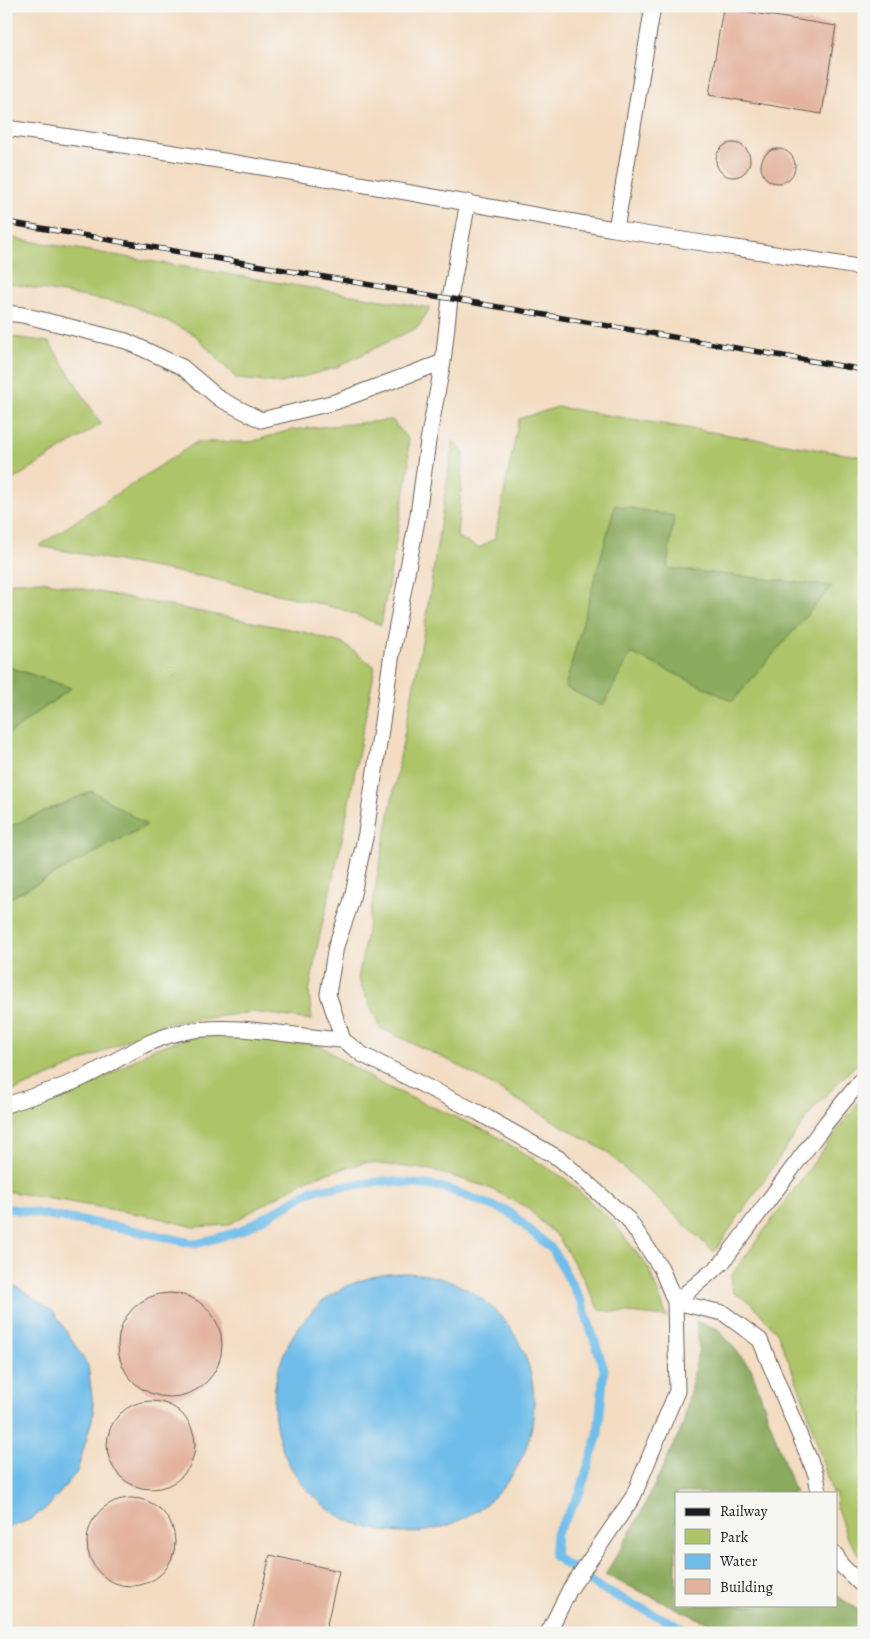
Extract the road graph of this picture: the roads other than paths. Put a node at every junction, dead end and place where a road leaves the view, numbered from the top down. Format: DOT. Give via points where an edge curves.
graph roads {
  1 [pos="653,6"];
  2 [pos="6,128"];
  3 [pos="468,202"];
  4 [pos="616,229"];
  5 [pos="864,268"];
  6 [pos="6,313"];
  7 [pos="443,362"];
  8 [pos="342,1040"];
  9 [pos="864,1078"];
  10 [pos="6,1105"];
  11 [pos="675,1302"];
  12 [pos="819,1492"];
  13 [pos="838,1559"];
  14 [pos="864,1587"];
  15 [pos="548,1633"];
  1 -- 4 [label="lane"];
  2 -- 3 [label="lane"];
  3 -- 4 [label="lane"];
  3 -- 7 [label="lane" via="450,298"];
  4 -- 5 [label="lane"];
  6 -- 7 [label="lane" via="126,341 182,367 220,399 261,420 335,402"];
  7 -- 8 [label="lane" via="393,646 366,833 351,903 336,946 328,994"];
  8 -- 10 [label="lane" via="232,1028 188,1031 150,1041 78,1080"];
  8 -- 11 [label="lane" via="363,1055 479,1113 560,1159 628,1219 661,1268"];
  9 -- 11 [label="lane" via="826,1123 722,1263"];
  11 -- 12 [label="lane" via="723,1313 760,1340 812,1466"];
  11 -- 15 [label="lane" via="677,1391 633,1497 570,1589"];
  13 -- 14 [label="lane"];
}
